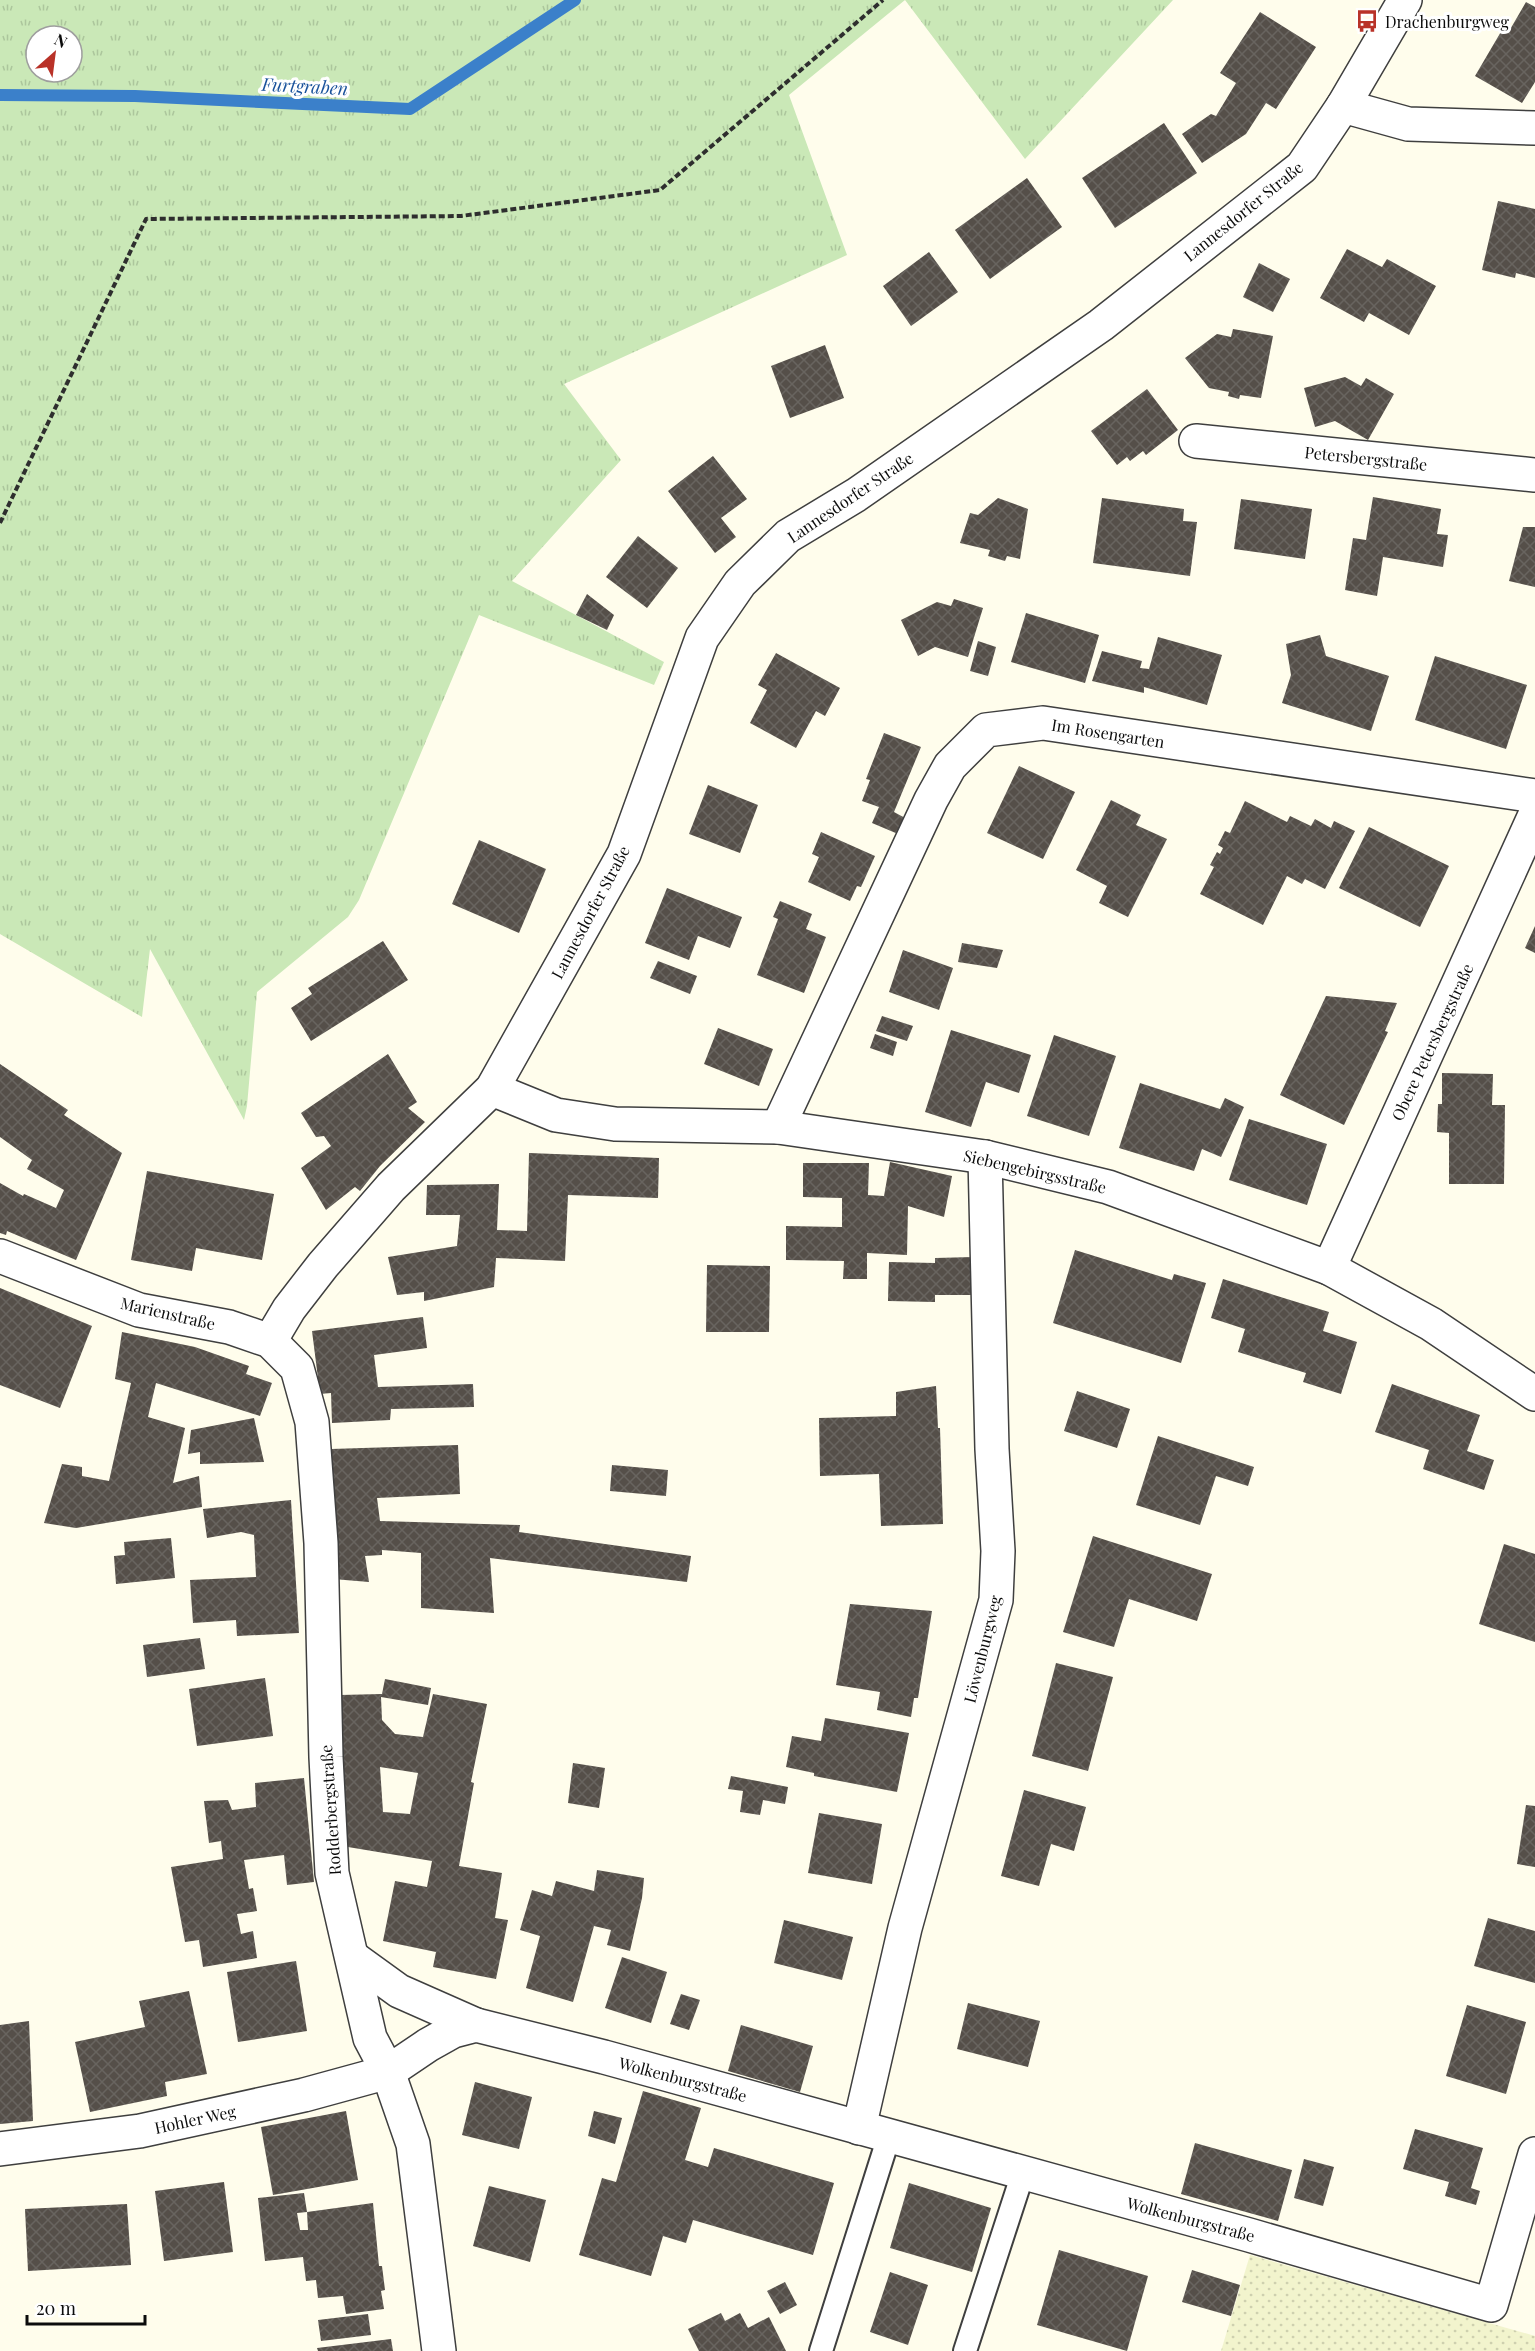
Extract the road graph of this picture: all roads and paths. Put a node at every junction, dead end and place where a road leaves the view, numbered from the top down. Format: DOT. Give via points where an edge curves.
graph roads {
  1 [pos="883,0"];
  2 [pos="1406,0"];
  3 [pos="1343,106"];
  4 [pos="1535,128"];
  5 [pos="1196,441"];
  6 [pos="1535,475"];
  7 [pos="0,523"];
  8 [pos="1535,796"];
  9 [pos="1535,815"];
  10 [pos="492,1089"];
  11 [pos="778,1127"];
  12 [pos="985,1157"];
  13 [pos="0,1256"];
  14 [pos="1329,1268"];
  15 [pos="270,1341"];
  16 [pos="1535,1394"];
  17 [pos="352,1957"];
  18 [pos="476,2025"];
  19 [pos="388,2072"];
  20 [pos="874,2132"];
  21 [pos="0,2149"];
  22 [pos="1535,2154"];
  23 [pos="1023,2173"];
  24 [pos="439,2351"];
  25 [pos="821,2351"];
  26 [pos="965,2351"];
  1 -- 7 [label="path" via="660,190 461,216 146,219"];
  2 -- 3 [label="street, Lannesdorfer Straße"];
  3 -- 4 [label="street" via="1407,124"];
  3 -- 10 [label="street, Lannesdorfer Straße" via="1302,167 1101,325 856,495 788,536 740,583 702,639 624,854"];
  5 -- 6 [label="street, Petersbergstraße"];
  8 -- 11 [label="street, Im Rosengarten" via="1043,723 986,730 950,766 931,800"];
  9 -- 14 [label="street, Obere Petersbergstraße"];
  10 -- 11 [label="street, Siebengebirgsstraße" via="556,1115 615,1124"];
  10 -- 15 [label="street, Lannesdorfer Straße" via="391,1187 330,1256"];
  11 -- 12 [label="street, Siebengebirgsstraße"];
  12 -- 14 [label="street, Siebengebirgsstraße" via="1108,1187"];
  12 -- 20 [label="street, Löwenburgweg" via="998,1551 996,1600 905,1928"];
  13 -- 15 [label="street, Marienstraße" via="139,1310 229,1327"];
  14 -- 16 [label="street, Siebengebirgsstraße" via="1431,1324"];
  15 -- 17 [label="street, Rodderbergstraße" via="297,1368 312,1422 321,1543 332,1873"];
  17 -- 18 [label="street, Wolkenburgstraße" via="399,1991"];
  17 -- 19 [label="street, Rodderbergstraße" via="370,2038"];
  18 -- 19 [label="street" via="445,2036"];
  18 -- 20 [label="street, Wolkenburgstraße"];
  19 -- 21 [label="street, Hohler Weg" via="140,2131"];
  19 -- 24 [label="street, Rodderbergstraße" via="413,2144"];
  20 -- 23 [label="street, Wolkenburgstraße"];
  20 -- 25 [label="lane"];
  22 -- 23 [label="street, Wolkenburgstraße" via="1491,2305"];
  23 -- 26 [label="lane"];
}
